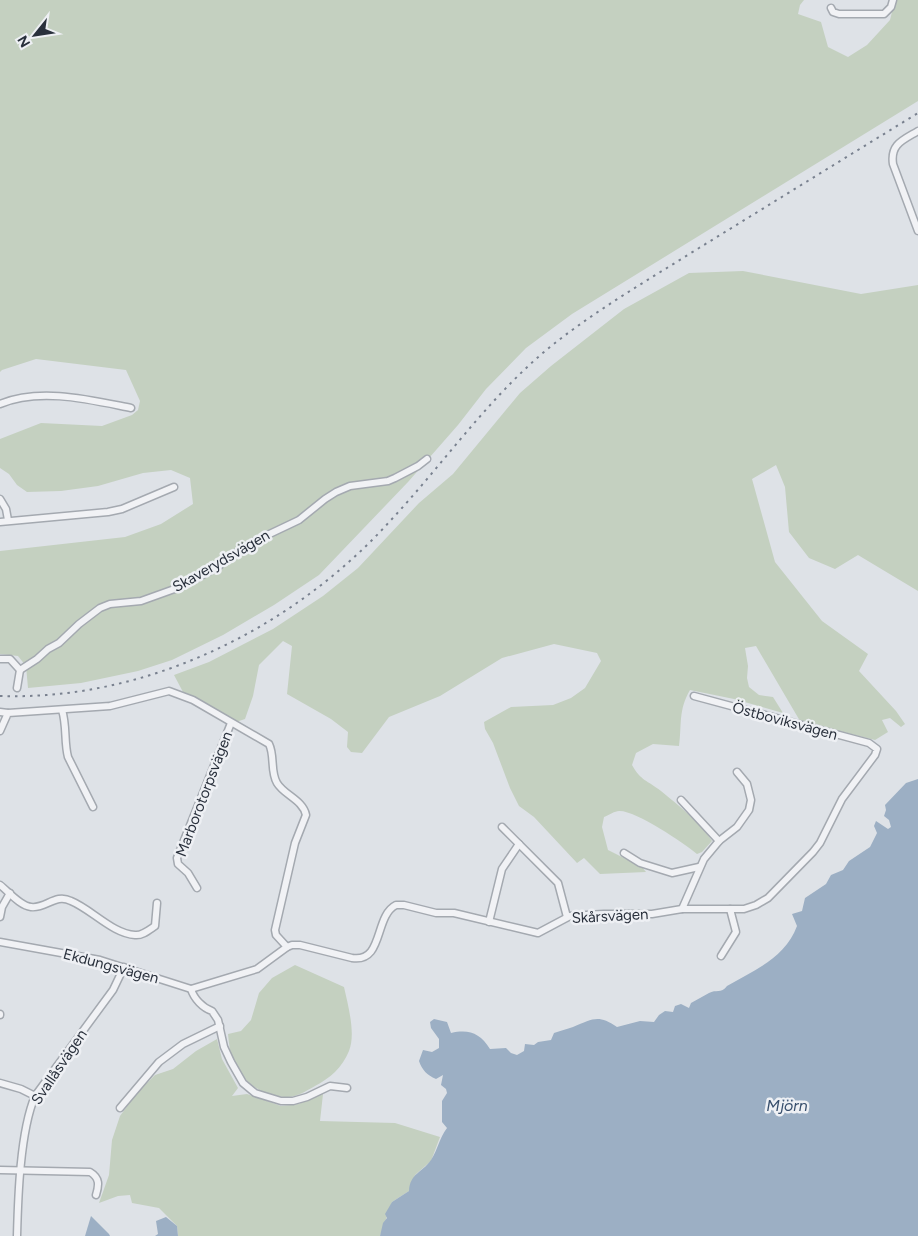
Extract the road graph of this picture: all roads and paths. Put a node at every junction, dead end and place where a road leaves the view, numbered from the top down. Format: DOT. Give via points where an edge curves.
graph roads {
  1 [pos="893,0"];
  2 [pos="831,8"];
  3 [pos="918,131"];
  4 [pos="918,231"];
  5 [pos="0,404"];
  6 [pos="131,408"];
  7 [pos="427,459"];
  8 [pos="174,487"];
  9 [pos="0,499"];
  10 [pos="8,520"];
  11 [pos="0,522"];
  12 [pos="0,659"];
  13 [pos="20,670"];
  14 [pos="18,688"];
  15 [pos="694,696"];
  16 [pos="62,710"];
  17 [pos="0,712"];
  18 [pos="8,713"];
  19 [pos="231,723"];
  20 [pos="0,731"];
  21 [pos="876,747"];
  22 [pos="738,772"];
  23 [pos="681,800"];
  24 [pos="93,807"];
  25 [pos="502,827"];
  26 [pos="719,841"];
  27 [pos="519,844"];
  28 [pos="624,853"];
  29 [pos="699,867"];
  30 [pos="0,885"];
  31 [pos="197,888"];
  32 [pos="10,893"];
  33 [pos="157,903"];
  34 [pos="682,909"];
  35 [pos="730,909"];
  36 [pos="0,917"];
  37 [pos="567,917"];
  38 [pos="489,922"];
  39 [pos="0,942"];
  40 [pos="287,947"];
  41 [pos="721,956"];
  42 [pos="124,968"];
  43 [pos="191,989"];
  44 [pos="220,1026"];
  45 [pos="0,1083"];
  46 [pos="347,1088"];
  47 [pos="35,1096"];
  48 [pos="120,1108"];
  49 [pos="0,1170"];
  50 [pos="21,1171"];
  51 [pos="96,1194"];
  52 [pos="17,1236"];
  1 -- 2 [label="street" via="884,14 839,14"];
  3 -- 4 [label="street" via="898,144 892,156"];
  5 -- 6 [label="street" via="28,396 46,396"];
  7 -- 13 [label="street, Skaverydsvägen" via="395,478 350,486 336,492 299,520 259,538 219,566 180,587 141,601 100,608 59,643"];
  8 -- 10 [label="street" via="108,512"];
  9 -- 10 [label="street"];
  10 -- 11 [label="street"];
  12 -- 13 [label="street" via="10,658"];
  13 -- 14 [label="street"];
  15 -- 21 [label="street, Östboviksvägen"];
  16 -- 18 [label="street"];
  16 -- 19 [label="street" via="110,706 169,691 193,700"];
  16 -- 24 [label="street" via="68,757"];
  17 -- 18 [label="street"];
  18 -- 20 [label="street"];
  19 -- 31 [label="street, Marborotorpsvägen" via="177,858"];
  19 -- 40 [label="street" via="269,744 277,784 305,811 275,930"];
  21 -- 35 [label="street, Skårsvägen" via="875,755 842,799 813,852 763,902 750,908"];
  22 -- 26 [label="street" via="747,784 751,800 749,810 737,828"];
  23 -- 26 [label="street"];
  25 -- 27 [label="street"];
  26 -- 29 [label="street"];
  27 -- 37 [label="street" via="558,883"];
  27 -- 38 [label="street" via="502,869"];
  28 -- 29 [label="street" via="640,863 672,873"];
  29 -- 34 [label="street"];
  30 -- 32 [label="street"];
  32 -- 33 [label="street" via="31,907 55,899 71,900 119,930 135,936 155,926"];
  32 -- 36 [label="street"];
  34 -- 35 [label="street, Skårsvägen"];
  34 -- 37 [label="street, Skårsvägen" via="652,914"];
  35 -- 41 [label="street" via="736,932"];
  37 -- 38 [label="street, Skårsvägen" via="538,933"];
  38 -- 40 [label="street, Skårsvägen" via="399,904 388,912 366,957 352,958 300,945"];
  39 -- 42 [label="street, Ekdungsvägen" via="100,960"];
  40 -- 43 [label="street" via="257,969"];
  42 -- 43 [label="street, Ekdungsvägen"];
  42 -- 47 [label="street, Svallåsvägen" via="113,990"];
  43 -- 44 [label="street" via="198,1001 212,1011"];
  44 -- 46 [label="street" via="227,1056 243,1082 255,1093 293,1101 330,1086"];
  44 -- 48 [label="street" via="183,1044 159,1062"];
  45 -- 47 [label="street"];
  47 -- 50 [label="street, Svallåsvägen" via="24,1141"];
  49 -- 50 [label="street"];
  50 -- 51 [label="street" via="90,1172 98,1182"];
  50 -- 52 [label="street, Svallåsvägen"];
}
